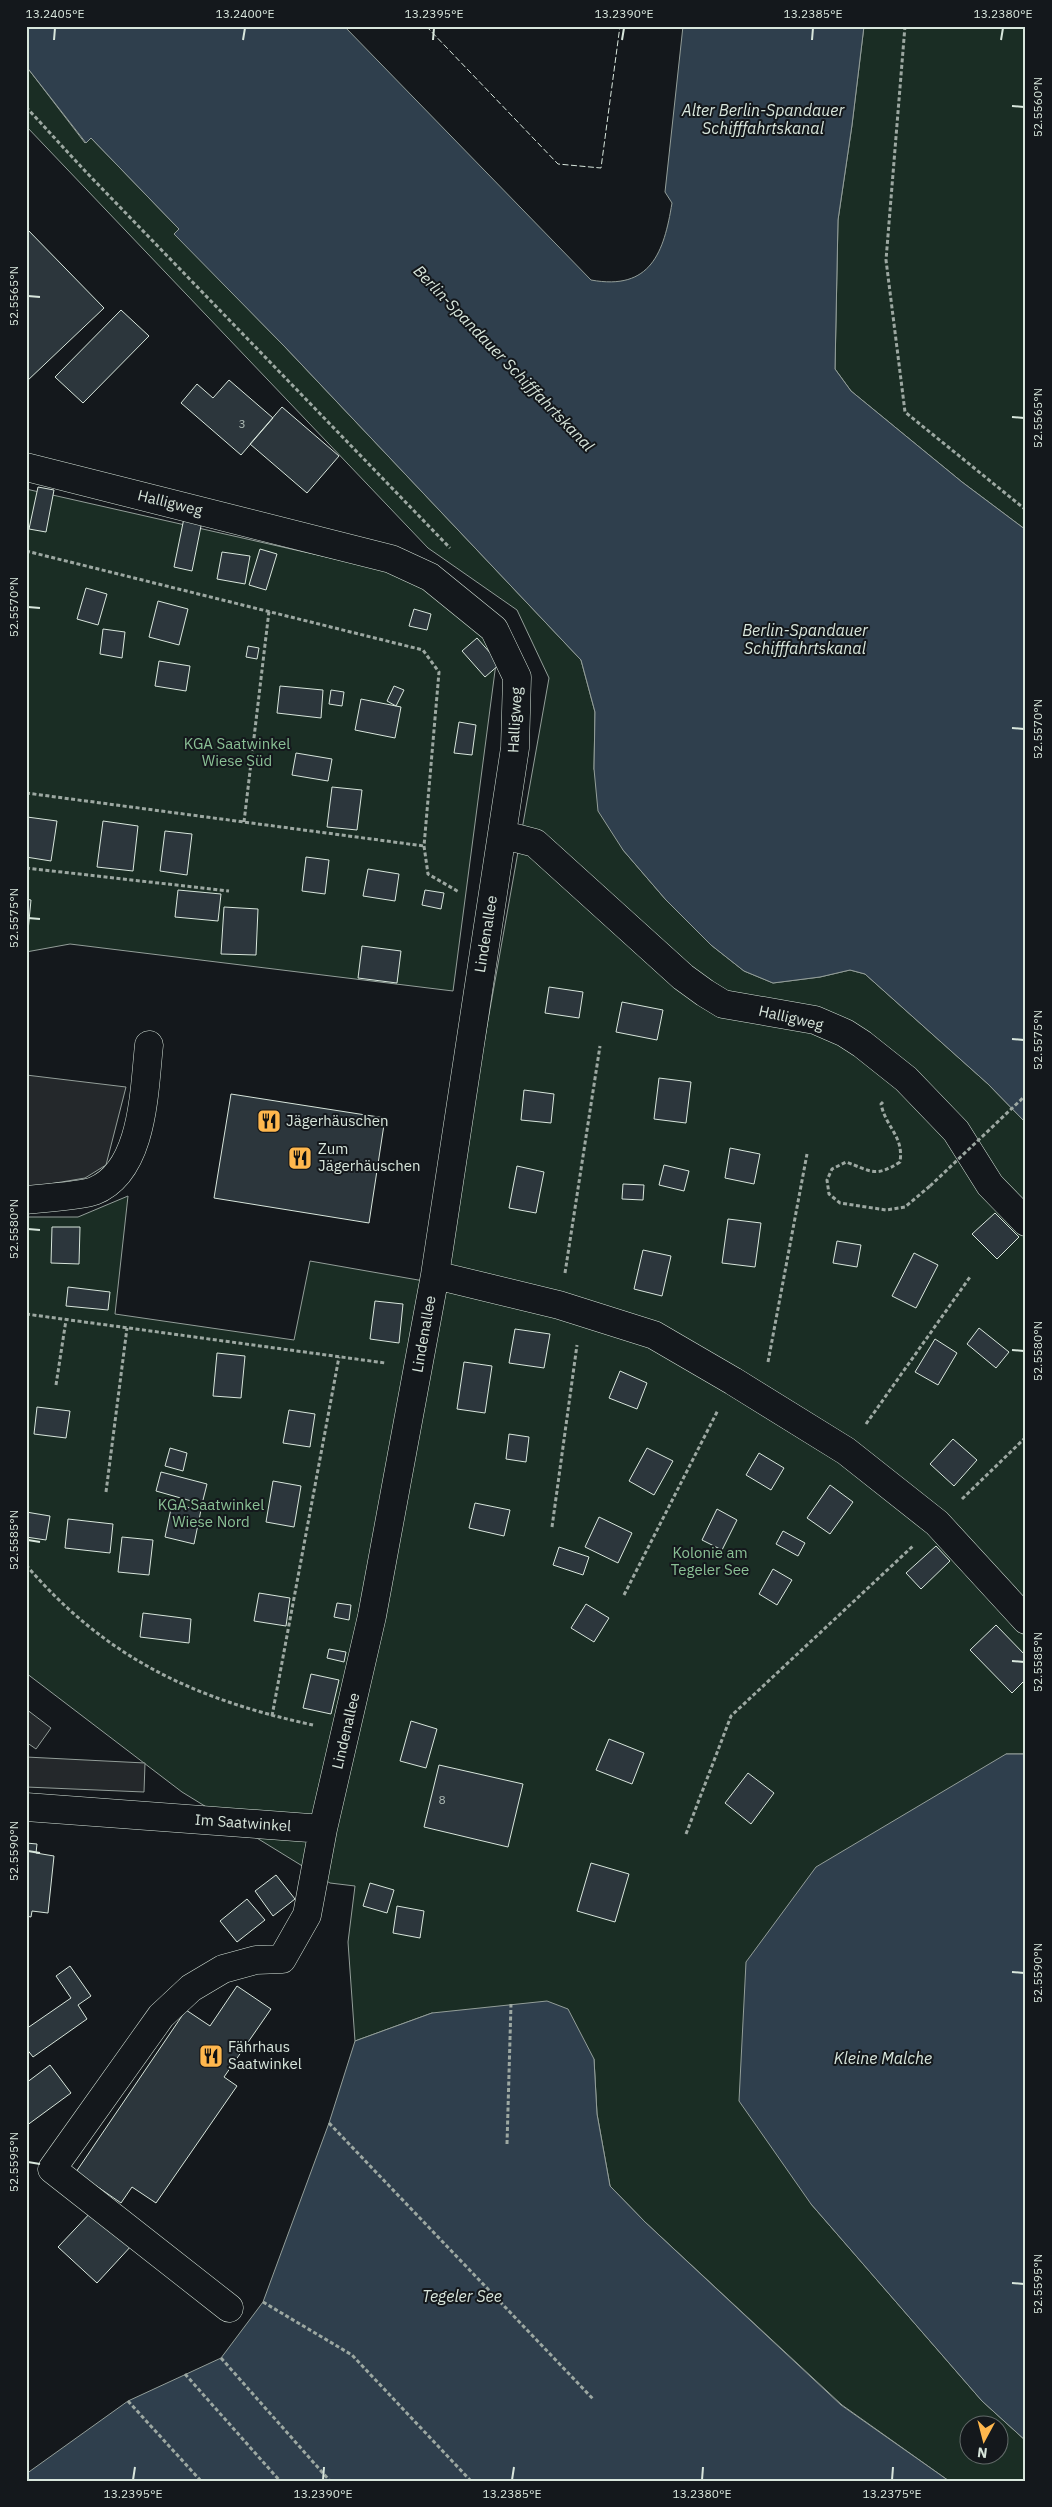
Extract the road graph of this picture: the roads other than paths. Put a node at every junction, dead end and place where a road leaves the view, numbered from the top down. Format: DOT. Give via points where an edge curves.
graph roads {
  1 [pos="26,467"];
  2 [pos="504,834"];
  3 [pos="149,1045"];
  4 [pos="26,1200"];
  5 [pos="1026,1222"];
  6 [pos="435,1275"];
  7 [pos="1026,1620"];
  8 [pos="26,1807"];
  9 [pos="323,1830"];
  10 [pos="229,2308"];
  1 -- 2 [label="street, Halligweg" via="391,560 430,577 494,629 517,677 515,748"];
  2 -- 5 [label="street, Halligweg" via="536,843 683,977 705,993 724,1004 815,1020 845,1033 906,1079 956,1132 990,1185"];
  2 -- 6 [label="street, Lindenallee" via="491,900"];
  3 -- 4 [label="street" via="141,1122 123,1170 94,1190"];
  6 -- 7 [label="street" via="571,1309 654,1335 761,1397 846,1451 937,1524"];
  6 -- 9 [label="street, Lindenallee" via="372,1616"];
  8 -- 9 [label="street, Im Saatwinkel"];
  9 -- 10 [label="street" via="307,1915 282,1959 256,1960 223,1969 191,1988 161,2016 52,2169"];
}
